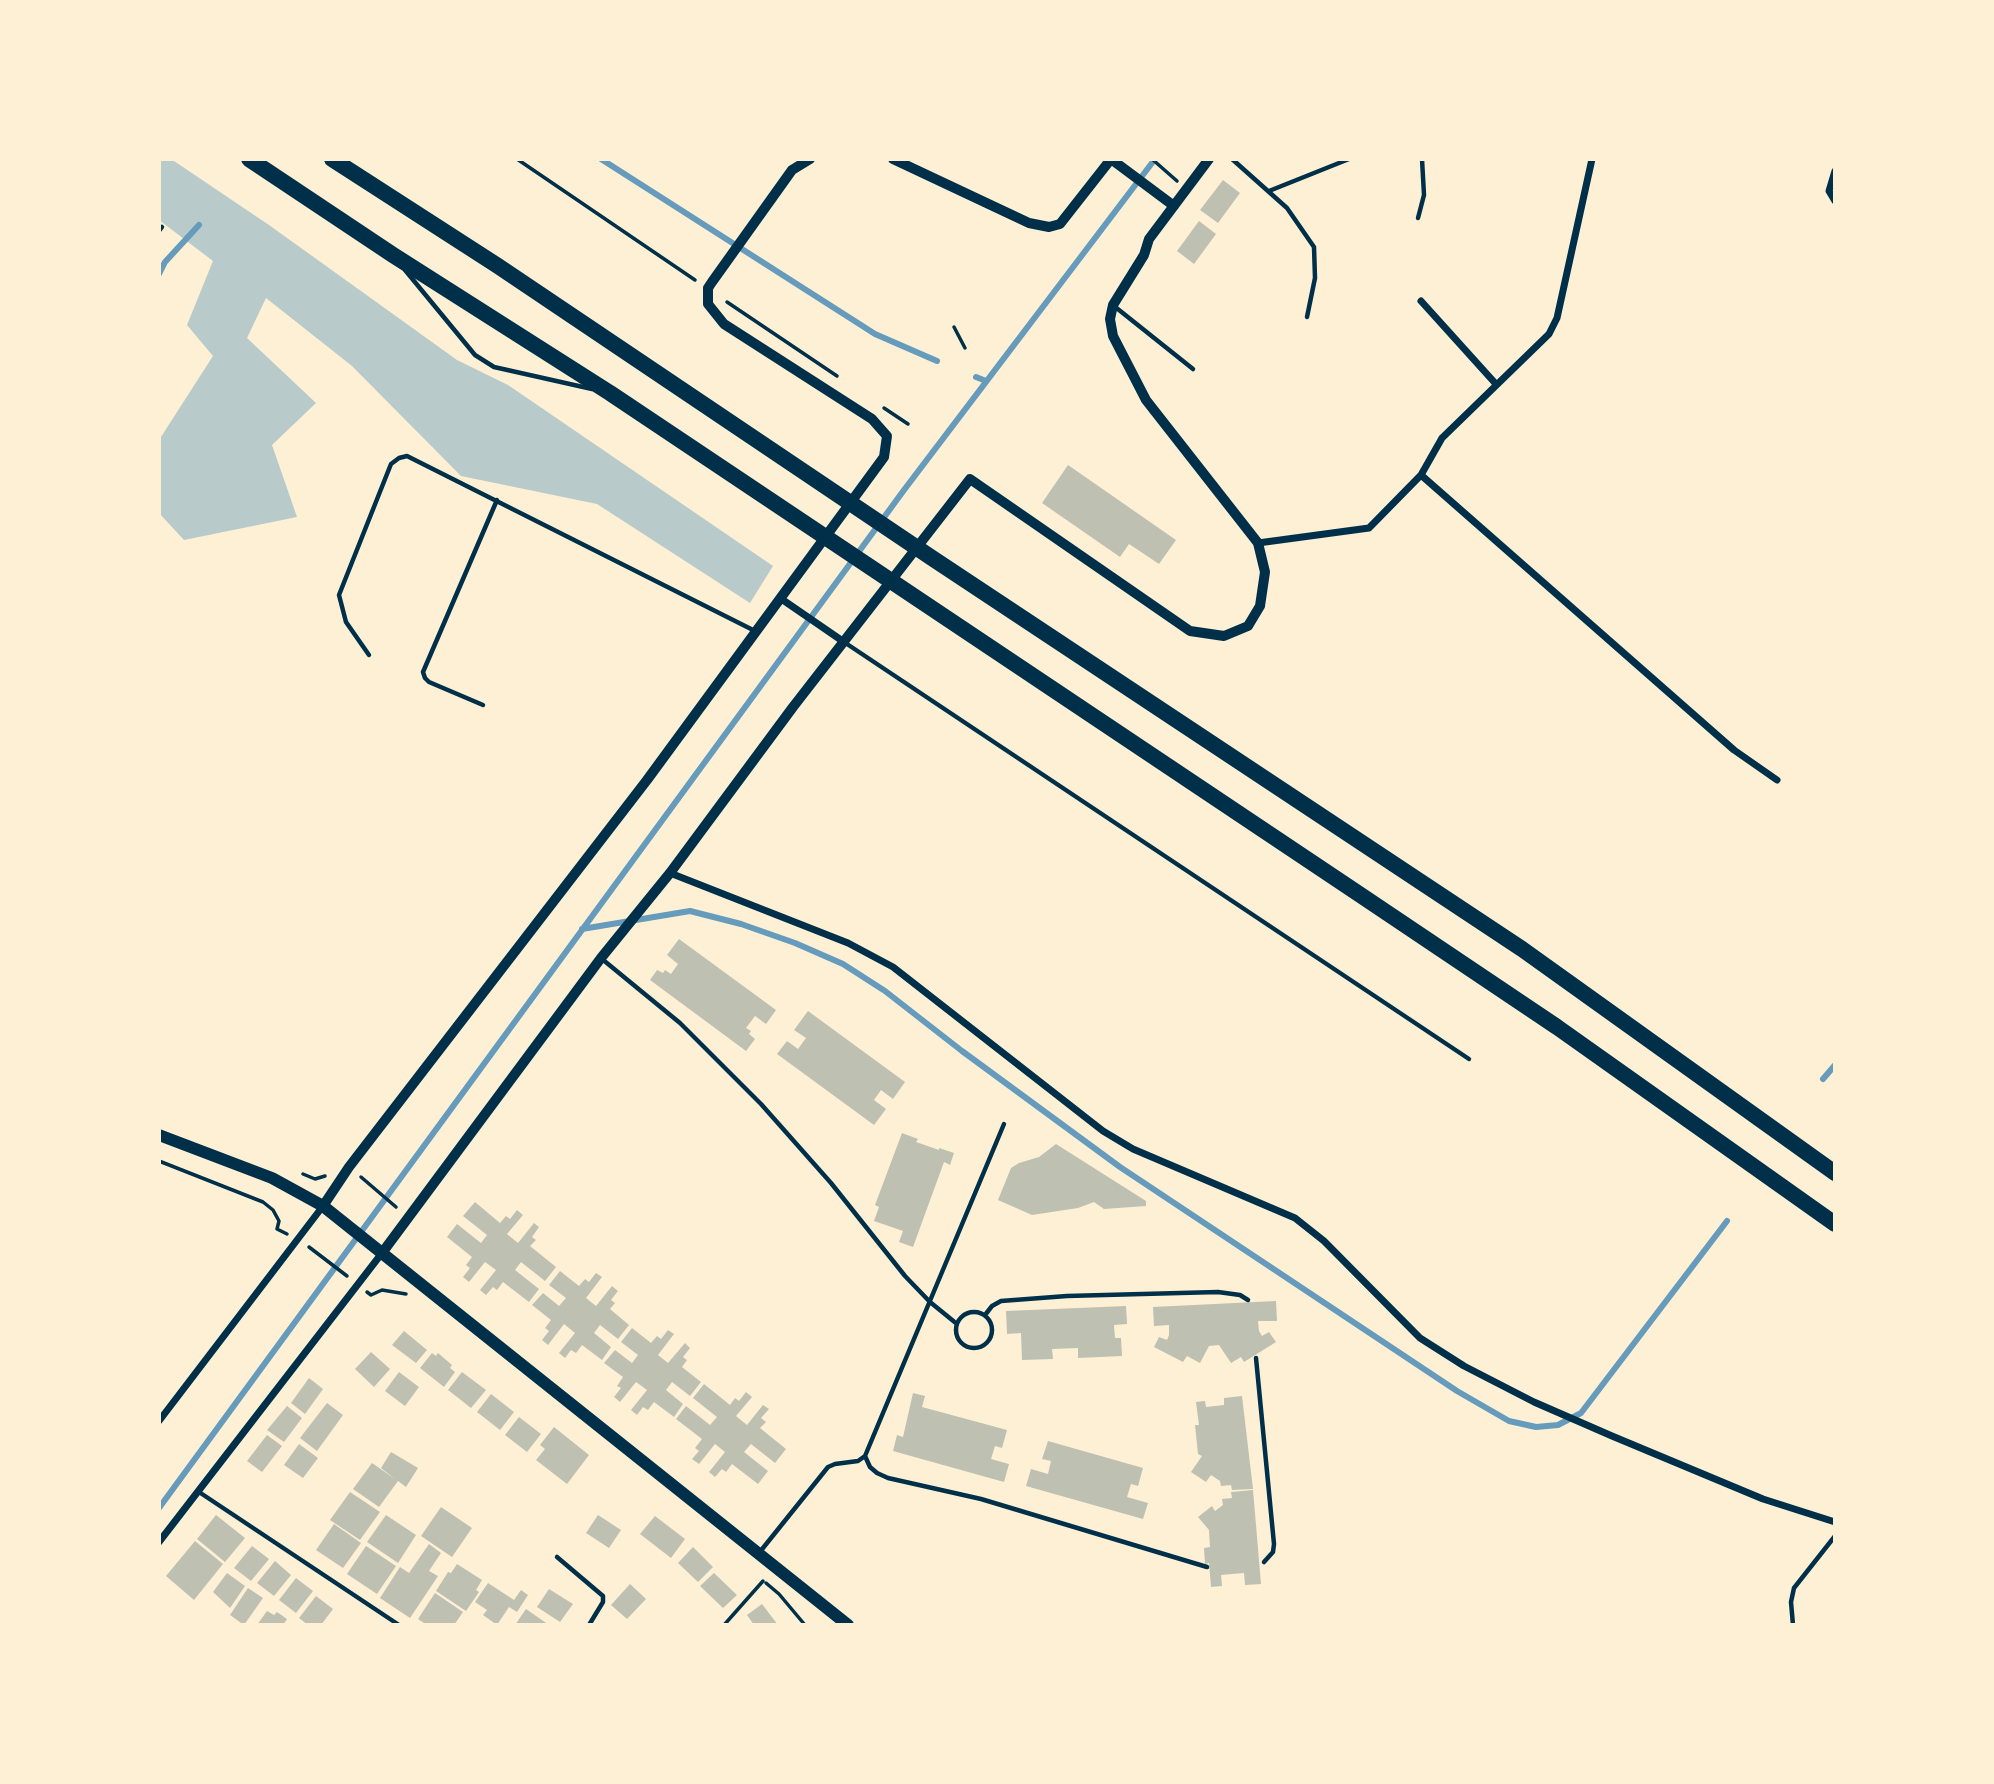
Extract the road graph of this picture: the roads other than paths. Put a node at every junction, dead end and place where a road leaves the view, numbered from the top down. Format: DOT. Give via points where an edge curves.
graph roads {
  1 [pos="249,159"];
  2 [pos="332,159"];
  3 [pos="810,159"];
  4 [pos="893,159"];
  5 [pos="1111,159"];
  6 [pos="1209,159"];
  7 [pos="1232,159"];
  8 [pos="1349,159"];
  9 [pos="1422,159"];
  10 [pos="1592,159"];
  11 [pos="1835,171"];
  12 [pos="1268,191"];
  13 [pos="1835,201"];
  14 [pos="1174,206"];
  15 [pos="1418,218"];
  16 [pos="393,255"];
  17 [pos="1421,301"];
  18 [pos="1114,305"];
  19 [pos="1307,317"];
  20 [pos="1193,369"];
  21 [pos="1495,383"];
  22 [pos="610,393"];
  23 [pos="1421,474"];
  24 [pos="498,500"];
  25 [pos="1258,543"];
  26 [pos="780,598"];
  27 [pos="756,631"];
  28 [pos="844,642"];
  29 [pos="369,655"];
  30 [pos="483,705"];
  31 [pos="1777,780"];
  32 [pos="670,873"];
  33 [pos="601,958"];
  34 [pos="1469,1059"];
  35 [pos="1004,1124"];
  36 [pos="159,1135"];
  37 [pos="1835,1173"];
  38 [pos="327,1209"];
  39 [pos="1835,1224"];
  40 [pos="382,1253"];
  41 [pos="1248,1300"];
  42 [pos="930,1303"];
  43 [pos="985,1315"];
  44 [pos="957,1324"];
  45 [pos="1256,1358"];
  46 [pos="159,1421"];
  47 [pos="865,1456"];
  48 [pos="198,1492"];
  49 [pos="1835,1522"];
  50 [pos="1835,1536"];
  51 [pos="159,1542"];
  52 [pos="759,1553"];
  53 [pos="556,1557"];
  54 [pos="1264,1562"];
  55 [pos="1207,1567"];
  56 [pos="399,1625"];
  57 [pos="589,1625"];
  58 [pos="848,1625"];
  59 [pos="1793,1625"];
  1 -- 16 [label="highway"];
  2 -- 37 [label="highway" via="1522,949"];
  3 -- 26 [label="street" via="792,170 731,255 708,288 708,304 724,324 872,419 887,436 884,457"];
  4 -- 5 [label="street" via="1029,223 1049,227 1060,223"];
  5 -- 14 [label="street"];
  6 -- 14 [label="street"];
  7 -- 12 [label="lane"];
  8 -- 12 [label="lane"];
  9 -- 15 [label="lane" via="1424,195"];
  10 -- 21 [label="street" via="1554,328"];
  11 -- 13 [label="street" via="1829,191"];
  12 -- 19 [label="lane" via="1287,208 1314,247 1315,278"];
  14 -- 18 [label="street" via="1149,239"];
  16 -- 22 [label="highway"];
  16 -- 22 [label="lane" via="475,355 494,367"];
  17 -- 21 [label="street"];
  18 -- 20 [label="lane"];
  18 -- 25 [label="street" via="1110,319 1113,336 1146,400"];
  21 -- 23 [label="street" via="1441,438"];
  22 -- 39 [label="highway" via="1558,1027"];
  23 -- 25 [label="street" via="1369,528"];
  23 -- 31 [label="street" via="1734,750"];
  24 -- 27 [label="lane"];
  24 -- 29 [label="lane" via="407,456 391,464 339,595 346,622"];
  24 -- 30 [label="lane" via="423,672 429,682"];
  25 -- 28 [label="street" via="1265,572 1260,606 1248,626 1224,636 1190,631 970,478"];
  26 -- 27 [label="street"];
  26 -- 28 [label="street"];
  27 -- 38 [label="street" via="349,1167"];
  28 -- 32 [label="street"];
  28 -- 34 [label="lane"];
  32 -- 33 [label="street"];
  32 -- 49 [label="street" via="848,943 893,967 1104,1131 1133,1149 1296,1218 1420,1338 1464,1366 1612,1436 1763,1499"];
  33 -- 40 [label="street"];
  33 -- 42 [label="lane" via="680,1024 761,1104"];
  35 -- 42 [label="lane"];
  36 -- 38 [label="main road" via="272,1178"];
  38 -- 40 [label="main road"];
  38 -- 46 [label="street" via="297,1240"];
  40 -- 48 [label="street"];
  40 -- 52 [label="main road"];
  41 -- 43 [label="lane" via="1218,1292 1040,1298 1001,1301"];
  42 -- 44 [label="lane"];
  42 -- 47 [label="lane"];
  43 -- 44 [label="lane" via="968,1312"];
  43 -- 44 [label="lane" via="991,1337 976,1348 964,1345 957,1336"];
  45 -- 54 [label="lane" via="1274,1544"];
  47 -- 52 [label="lane" via="828,1468"];
  47 -- 55 [label="lane" via="870,1467 888,1478 981,1499"];
  48 -- 51 [label="street"];
  48 -- 56 [label="lane"];
  50 -- 59 [label="lane" via="1794,1588"];
  52 -- 58 [label="main road"];
  53 -- 57 [label="lane" via="603,1595"];
}
